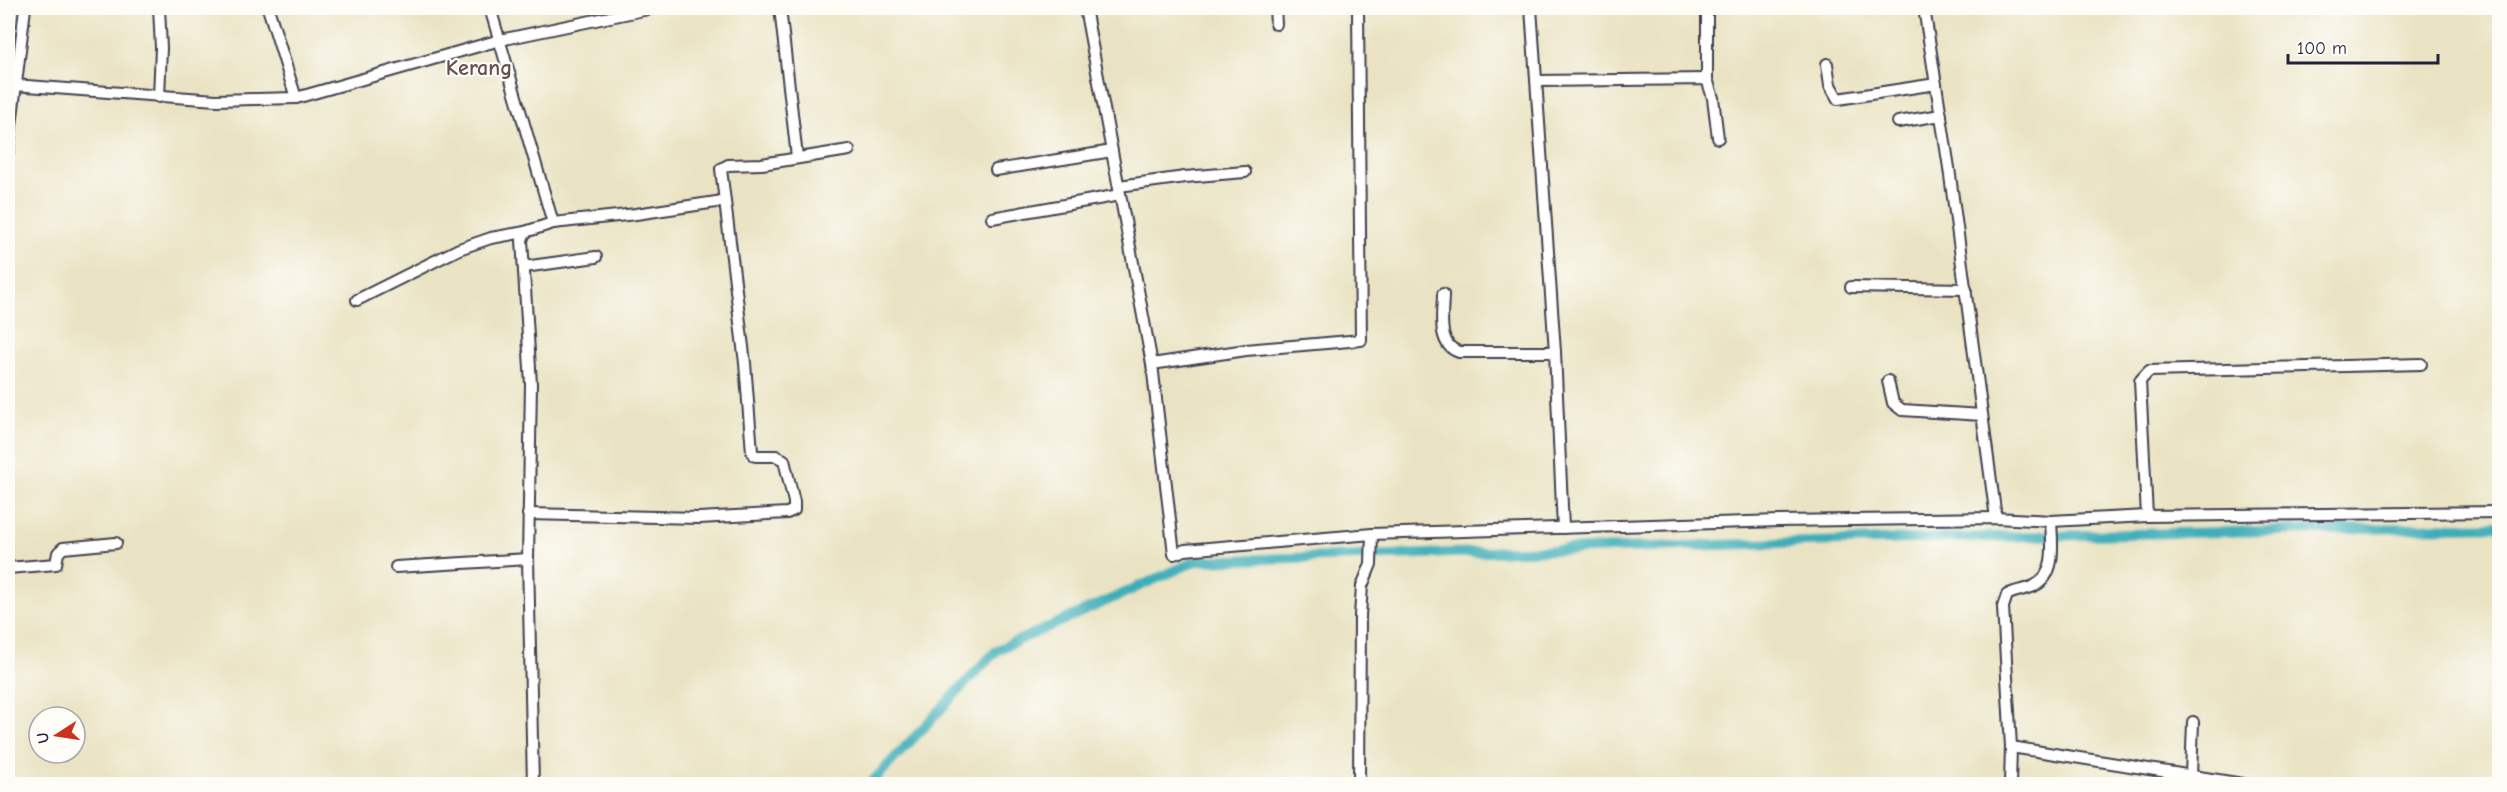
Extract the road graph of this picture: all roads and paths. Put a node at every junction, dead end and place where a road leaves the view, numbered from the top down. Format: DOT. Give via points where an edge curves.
graph roads {
  1 [pos="25,8"];
  2 [pos="159,8"];
  3 [pos="268,8"];
  4 [pos="490,8"];
  5 [pos="653,8"];
  6 [pos="780,8"];
  7 [pos="1085,8"];
  8 [pos="1275,8"];
  9 [pos="1358,8"];
  10 [pos="1531,8"];
  11 [pos="1707,8"];
  12 [pos="1924,8"];
  13 [pos="1276,24"];
  14 [pos="500,40"];
  15 [pos="1827,64"];
  16 [pos="1707,79"];
  17 [pos="1537,81"];
  18 [pos="1936,84"];
  19 [pos="14,85"];
  20 [pos="159,96"];
  21 [pos="296,98"];
  22 [pos="1941,115"];
  23 [pos="1898,122"];
  24 [pos="1718,138"];
  25 [pos="849,150"];
  26 [pos="8,151"];
  27 [pos="1112,151"];
  28 [pos="797,157"];
  29 [pos="996,170"];
  30 [pos="1245,172"];
  31 [pos="1119,191"];
  32 [pos="723,201"];
  33 [pos="992,218"];
  34 [pos="553,223"];
  35 [pos="525,232"];
  36 [pos="596,257"];
  37 [pos="524,267"];
  38 [pos="1851,287"];
  39 [pos="1966,290"];
  40 [pos="1443,294"];
  41 [pos="357,300"];
  42 [pos="1555,352"];
  43 [pos="1152,364"];
  44 [pos="2421,364"];
  45 [pos="1888,381"];
  46 [pos="1982,415"];
  47 [pos="2499,512"];
  48 [pos="528,514"];
  49 [pos="2147,516"];
  50 [pos="1996,518"];
  51 [pos="2051,523"];
  52 [pos="1563,528"];
  53 [pos="1372,537"];
  54 [pos="116,543"];
  55 [pos="528,559"];
  56 [pos="396,567"];
  57 [pos="8,568"];
  58 [pos="2193,722"];
  59 [pos="2011,747"];
  60 [pos="2196,779"];
  61 [pos="533,784"];
  62 [pos="1359,784"];
  63 [pos="2010,784"];
  64 [pos="2243,784"];
  1 -- 19 [label="street"];
  2 -- 20 [label="street"];
  3 -- 21 [label="street"];
  4 -- 14 [label="street"];
  5 -- 14 [label="street"];
  6 -- 28 [label="street"];
  7 -- 27 [label="street"];
  8 -- 13 [label="street"];
  9 -- 43 [label="street" via="1361,340"];
  10 -- 17 [label="street"];
  11 -- 16 [label="street"];
  12 -- 18 [label="street"];
  14 -- 21 [label="street"];
  14 -- 34 [label="street"];
  15 -- 18 [label="street" via="1830,85 1838,99"];
  16 -- 17 [label="street"];
  16 -- 24 [label="street"];
  17 -- 42 [label="street"];
  18 -- 22 [label="street"];
  19 -- 20 [label="street"];
  19 -- 26 [label="street"];
  20 -- 21 [label="street" via="216,100"];
  22 -- 23 [label="street"];
  22 -- 39 [label="street"];
  25 -- 28 [label="street"];
  27 -- 29 [label="street"];
  27 -- 31 [label="street"];
  28 -- 32 [label="street" via="723,167"];
  30 -- 31 [label="street" via="1185,177"];
  31 -- 33 [label="street"];
  31 -- 43 [label="street"];
  32 -- 34 [label="street"];
  32 -- 48 [label="street" via="745,363 752,452 755,456 784,460 794,510 699,518"];
  34 -- 35 [label="street"];
  35 -- 37 [label="street"];
  35 -- 41 [label="street" via="459,249"];
  36 -- 37 [label="street"];
  37 -- 48 [label="street" via="531,384"];
  38 -- 39 [label="street"];
  39 -- 46 [label="street"];
  40 -- 42 [label="street" via="1444,338 1452,350"];
  42 -- 52 [label="street"];
  43 -- 53 [label="street" via="1174,554 1185,550"];
  44 -- 49 [label="street" via="2149,371 2140,381"];
  45 -- 46 [label="street" via="1893,403 1902,410"];
  46 -- 50 [label="street"];
  47 -- 49 [label="street"];
  48 -- 55 [label="street"];
  49 -- 51 [label="street"];
  50 -- 51 [label="street"];
  50 -- 52 [label="street"];
  51 -- 59 [label="street" via="2048,575 2042,582 2007,595 2004,601"];
  52 -- 53 [label="street"];
  53 -- 62 [label="street" via="1371,564 1362,586 1360,616"];
  54 -- 57 [label="street" via="63,548 56,564"];
  55 -- 56 [label="street"];
  55 -- 61 [label="street"];
  58 -- 60 [label="street"];
  59 -- 60 [label="street"];
  59 -- 63 [label="street"];
  60 -- 64 [label="street"];
}
